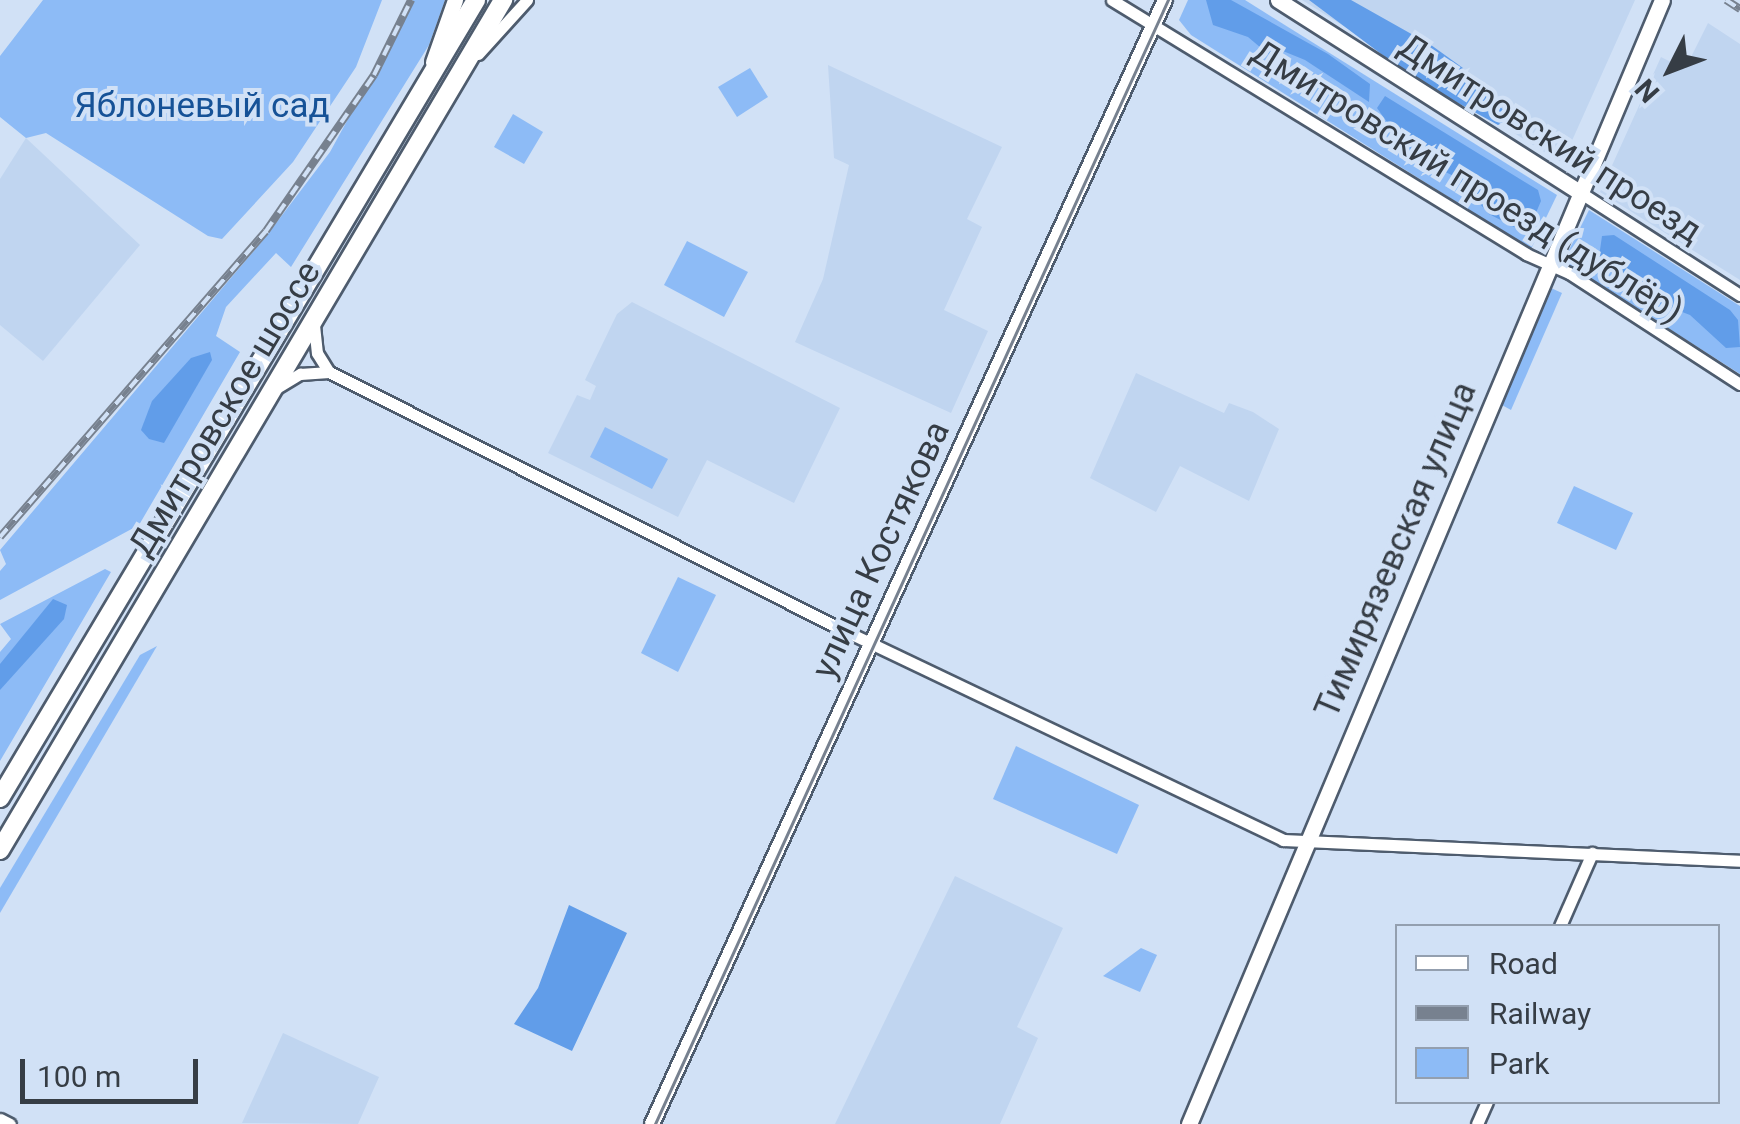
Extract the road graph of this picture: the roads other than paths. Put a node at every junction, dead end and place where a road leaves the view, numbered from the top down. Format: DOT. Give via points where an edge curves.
graph roads {
  1 [pos="455,0"];
  2 [pos="476,0"];
  3 [pos="503,0"];
  4 [pos="527,0"];
  5 [pos="1112,0"];
  6 [pos="1165,0"];
  7 [pos="1278,0"];
  8 [pos="1662,0"];
  9 [pos="1154,24"];
  10 [pos="461,71"];
  11 [pos="425,84"];
  12 [pos="1580,193"];
  13 [pos="1550,264"];
  14 [pos="1740,295"];
  15 [pos="314,322"];
  16 [pos="260,361"];
  17 [pos="330,372"];
  18 [pos="279,382"];
  19 [pos="1740,384"];
  20 [pos="872,644"];
  21 [pos="0,798"];
  22 [pos="1305,843"];
  23 [pos="0,850"];
  24 [pos="1592,853"];
  25 [pos="1740,861"];
  26 [pos="1561,924"];
  27 [pos="0,1118"];
  28 [pos="10,1124"];
  29 [pos="652,1124"];
  30 [pos="1189,1124"];
  1 -- 11 [label="main road"];
  2 -- 11 [label="main road, Дмитровское шоссе"];
  3 -- 10 [label="main road, Дмитровское шоссе"];
  4 -- 10 [label="street"];
  5 -- 9 [label="street, Дмитровский проезд (дублёр)"];
  6 -- 9 [label="street, улица Костякова"];
  7 -- 12 [label="main road, Дмитровский проезд"];
  8 -- 12 [label="main road, Тимирязевская улица"];
  9 -- 13 [label="street, Дмитровский проезд (дублёр)"];
  9 -- 20 [label="street, улица Костякова"];
  10 -- 15 [label="main road, Дмитровское шоссе"];
  11 -- 16 [label="main road, Дмитровское шоссе"];
  12 -- 13 [label="main road, Тимирязевская улица"];
  12 -- 14 [label="street, Дмитровский проезд"];
  13 -- 19 [label="street, Дмитровский проезд (дублёр)"];
  13 -- 22 [label="main road, Тимирязевская улица"];
  15 -- 17 [label="street" via="317,353"];
  15 -- 18 [label="main road, Дмитровское шоссе"];
  16 -- 18 [label="street" via="278,356"];
  16 -- 21 [label="main road, Дмитровское шоссе"];
  17 -- 18 [label="street"];
  17 -- 20 [label="street"];
  18 -- 23 [label="main road, Дмитровское шоссе"];
  20 -- 22 [label="street" via="1278,838"];
  20 -- 29 [label="street, улица Костякова"];
  22 -- 24 [label="street"];
  22 -- 30 [label="main road, Тимирязевская улица"];
  24 -- 25 [label="street"];
  24 -- 26 [label="street"];
  27 -- 28 [label="street"];
}
